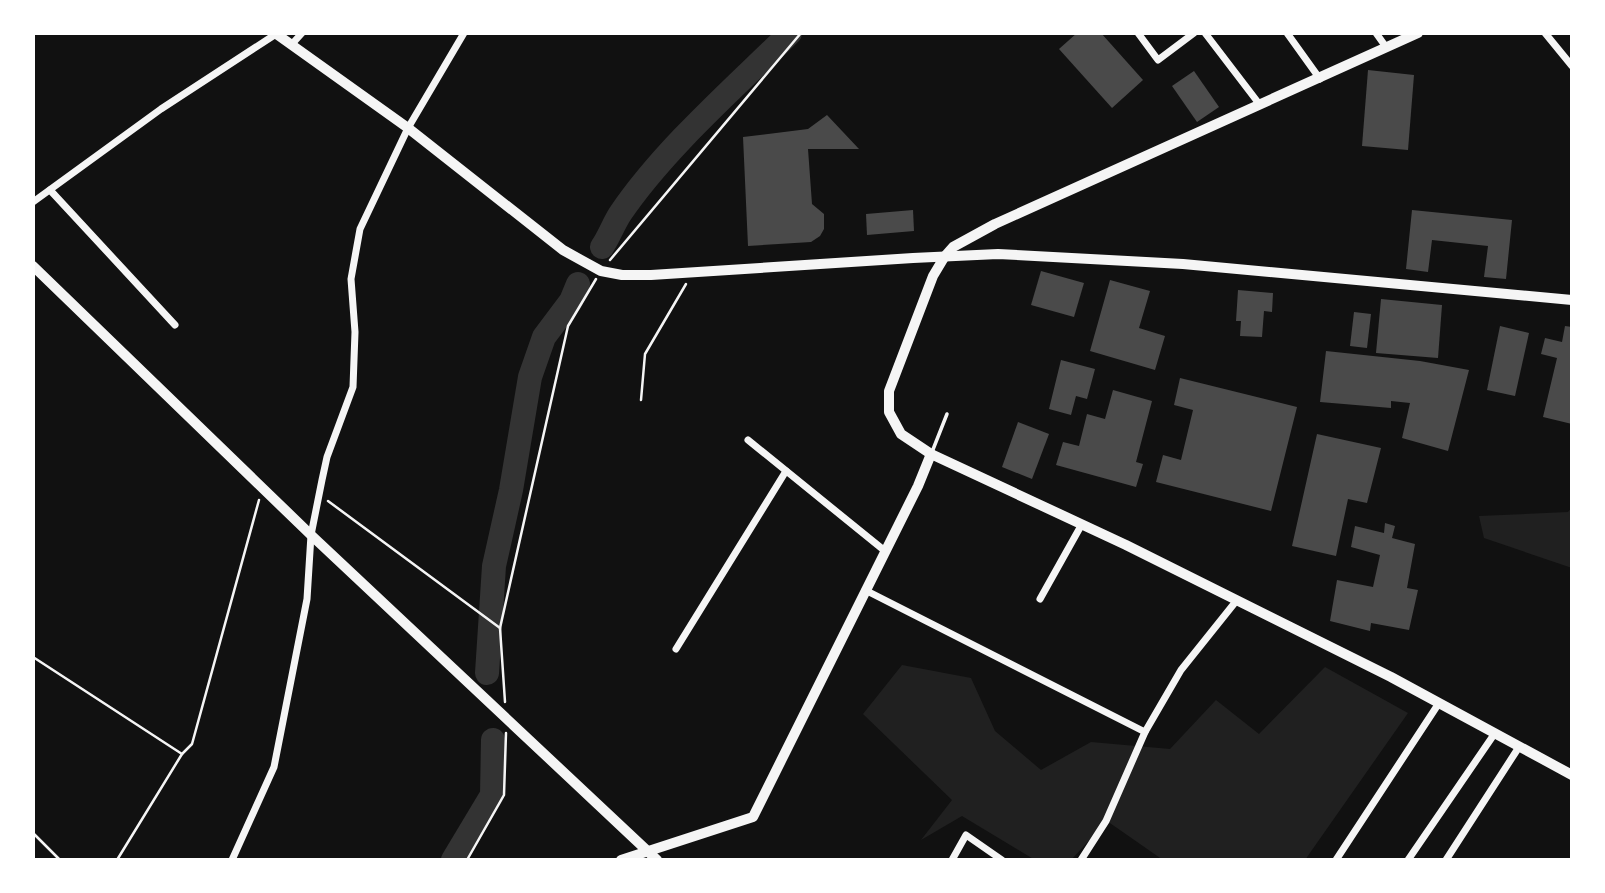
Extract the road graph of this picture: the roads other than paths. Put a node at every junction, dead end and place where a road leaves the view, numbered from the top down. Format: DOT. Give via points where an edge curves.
graph roads {
  1 [pos="276,33"];
  2 [pos="302,33"];
  3 [pos="464,33"];
  4 [pos="1138,33"];
  5 [pos="1194,33"];
  6 [pos="1205,33"];
  7 [pos="1287,33"];
  8 [pos="1376,33"];
  9 [pos="1418,33"];
  10 [pos="1545,33"];
  11 [pos="292,44"];
  12 [pos="1387,47"];
  13 [pos="1572,66"];
  14 [pos="1320,79"];
  15 [pos="1260,105"];
  16 [pos="408,128"];
  17 [pos="50,190"];
  18 [pos="33,202"];
  19 [pos="945,256"];
  20 [pos="33,266"];
  21 [pos="1572,300"];
  22 [pos="175,325"];
  23 [pos="947,414"];
  24 [pos="748,440"];
  25 [pos="931,454"];
  26 [pos="786,471"];
  27 [pos="1082,524"];
  28 [pos="312,535"];
  29 [pos="885,551"];
  30 [pos="865,590"];
  31 [pos="1040,599"];
  32 [pos="1237,600"];
  33 [pos="676,649"];
  34 [pos="1439,703"];
  35 [pos="1145,732"];
  36 [pos="1494,733"];
  37 [pos="1519,747"];
  38 [pos="1572,775"];
  39 [pos="648,851"];
  40 [pos="232,860"];
  41 [pos="621,860"];
  42 [pos="657,860"];
  43 [pos="952,860"];
  44 [pos="1002,860"];
  45 [pos="1081,860"];
  46 [pos="1336,860"];
  47 [pos="1408,860"];
  48 [pos="1446,860"];
  1 -- 11 [label="street"];
  1 -- 17 [label="street"];
  2 -- 11 [label="street"];
  3 -- 16 [label="street"];
  4 -- 5 [label="street" via="1158,60"];
  6 -- 15 [label="street"];
  7 -- 14 [label="street"];
  8 -- 12 [label="street"];
  9 -- 12 [label="street"];
  10 -- 13 [label="street"];
  11 -- 16 [label="street"];
  12 -- 14 [label="street"];
  14 -- 15 [label="street"];
  15 -- 19 [label="street" via="995,223"];
  16 -- 19 [label="street" via="563,250 601,271 651,275"];
  16 -- 28 [label="street" via="360,229 351,279 355,332 352,387 327,457"];
  17 -- 18 [label="street"];
  17 -- 22 [label="street"];
  19 -- 21 [label="street" via="999,254 1183,264"];
  19 -- 25 [label="street" via="888,400 901,434"];
  20 -- 28 [label="street"];
  23 -- 25 [label="lane"];
  24 -- 26 [label="street"];
  25 -- 27 [label="street"];
  25 -- 29 [label="street"];
  26 -- 29 [label="street"];
  26 -- 33 [label="street"];
  27 -- 31 [label="street"];
  27 -- 32 [label="street"];
  28 -- 39 [label="street"];
  28 -- 40 [label="street" via="307,599 274,767"];
  29 -- 30 [label="street"];
  30 -- 35 [label="street"];
  30 -- 39 [label="street" via="753,817"];
  32 -- 34 [label="street"];
  32 -- 35 [label="street" via="1181,670"];
  34 -- 36 [label="street"];
  34 -- 46 [label="street"];
  35 -- 45 [label="street" via="1106,821"];
  36 -- 37 [label="street"];
  36 -- 47 [label="street"];
  37 -- 38 [label="street"];
  37 -- 48 [label="street"];
  39 -- 41 [label="street"];
  39 -- 42 [label="street"];
  43 -- 44 [label="street" via="966,835"];
}
